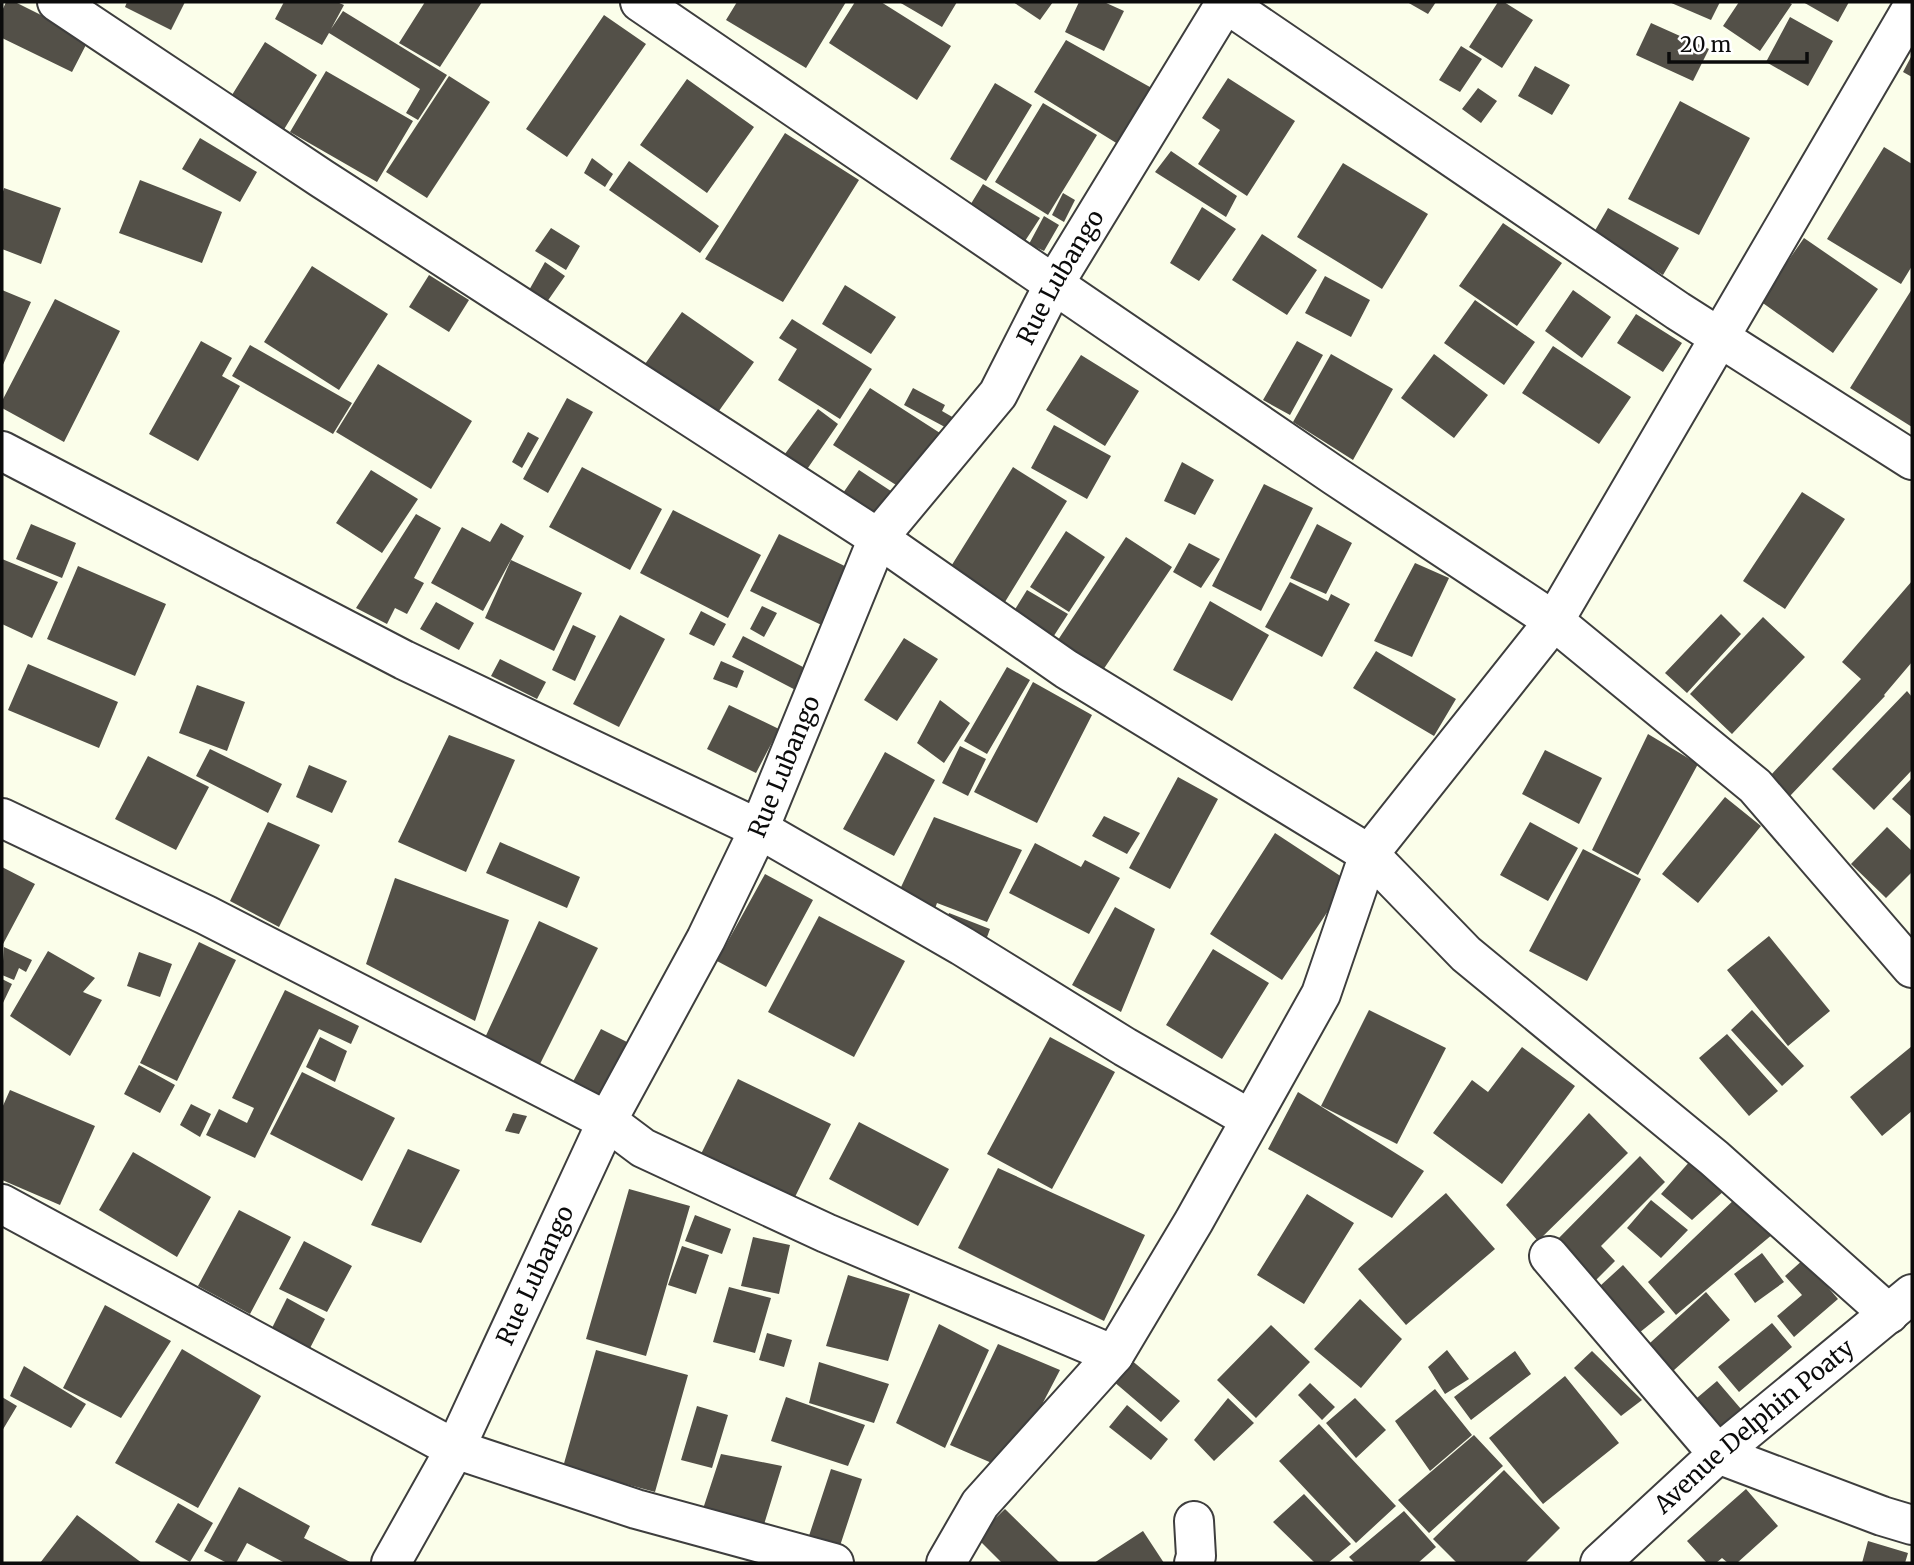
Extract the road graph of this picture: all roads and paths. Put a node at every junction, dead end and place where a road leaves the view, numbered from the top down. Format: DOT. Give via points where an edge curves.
graph roads {
  1 [pos="57,2"];
  2 [pos="640,2"];
  3 [pos="1225,2"];
  4 [pos="1912,8"];
  5 [pos="1054,284"];
  6 [pos="1720,337"];
  7 [pos="2,452"];
  8 [pos="1912,460"];
  9 [pos="878,538"];
  10 [pos="1554,621"];
  11 [pos="2,818"];
  12 [pos="759,830"];
  13 [pos="1369,854"];
  14 [pos="1912,968"];
  15 [pos="1250,1119"];
  16 [pos="607,1121"];
  17 [pos="2,1204"];
  18 [pos="1549,1256"];
  19 [pos="1901,1304"];
  20 [pos="1114,1354"];
  21 [pos="455,1450"];
  22 [pos="1718,1454"];
  23 [pos="1194,1521"];
  24 [pos="1912,1525"];
  25 [pos="391,1563"];
  26 [pos="834,1563"];
  27 [pos="946,1563"];
  28 [pos="1194,1563"];
  29 [pos="1600,1563"];
  1 -- 9 [label="street"];
  2 -- 5 [label="street"];
  3 -- 5 [label="street, Rue Lubango"];
  3 -- 6 [label="street"];
  4 -- 6 [label="street"];
  5 -- 9 [label="street, Rue Lubango" via="998,394"];
  5 -- 10 [label="street"];
  6 -- 8 [label="street"];
  6 -- 10 [label="street"];
  7 -- 12 [label="street" via="404,660"];
  9 -- 12 [label="street, Rue Lubango"];
  9 -- 13 [label="street" via="1066,669"];
  10 -- 13 [label="street"];
  10 -- 14 [label="street" via="1755,786"];
  11 -- 16 [label="street" via="206,915"];
  12 -- 15 [label="street"];
  12 -- 16 [label="street, Rue Lubango"];
  13 -- 15 [label="street" via="1321,994"];
  13 -- 19 [label="street" via="1466,954"];
  15 -- 20 [label="street"];
  16 -- 20 [label="street" via="643,1147 826,1233"];
  16 -- 21 [label="street, Rue Lubango"];
  17 -- 21 [label="street"];
  18 -- 22 [label="street"];
  19 -- 22 [label="street, Avenue Delphin Poaty"];
  20 -- 27 [label="street" via="980,1504"];
  21 -- 25 [label="street, Rue Lubango"];
  21 -- 26 [label="street" via="636,1508"];
  22 -- 24 [label="street"];
  22 -- 29 [label="street, Avenue Delphin Poaty"];
  23 -- 28 [label="street"];
}
